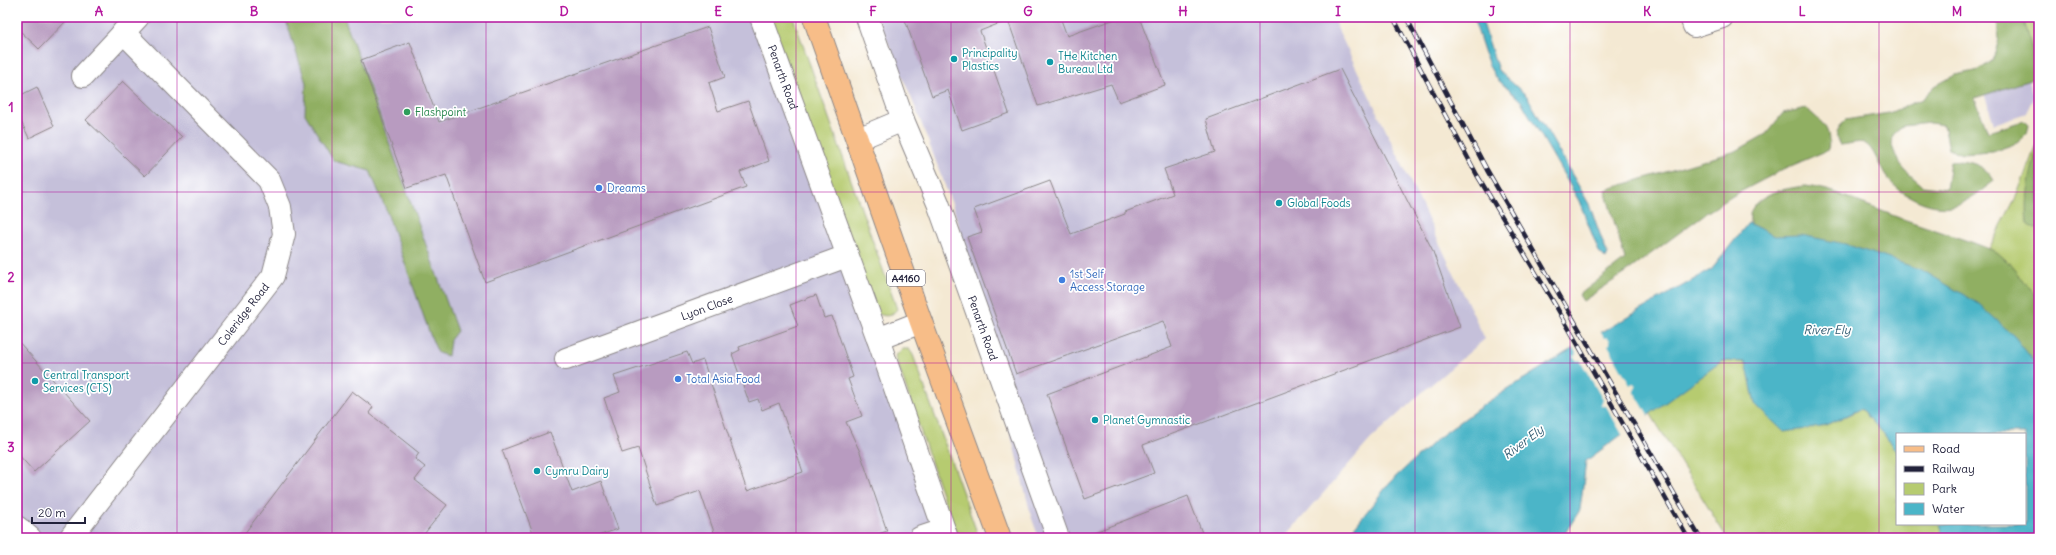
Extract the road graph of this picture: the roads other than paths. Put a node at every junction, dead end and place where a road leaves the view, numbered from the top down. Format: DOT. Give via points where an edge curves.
graph roads {
  1 [pos="138,17"];
  2 [pos="761,17"];
  3 [pos="814,17"];
  4 [pos="867,17"];
  5 [pos="1691,17"];
  6 [pos="1722,17"];
  7 [pos="123,32"];
  8 [pos="83,76"];
  9 [pos="903,120"];
  10 [pos="858,139"];
  11 [pos="847,256"];
  12 [pos="921,322"];
  13 [pos="878,340"];
  14 [pos="566,359"];
  15 [pos="17,527"];
  16 [pos="946,534"];
  17 [pos="30,538"];
  18 [pos="70,538"];
  19 [pos="920,538"];
  20 [pos="1000,538"];
  21 [pos="1058,538"];
  1 -- 7 [label="street"];
  2 -- 11 [label="street, Penarth Road"];
  3 -- 10 [label="main road, A4160"];
  4 -- 9 [label="street, Penarth Road"];
  5 -- 6 [label="street" via="1694,26"];
  7 -- 8 [label="street"];
  7 -- 18 [label="street, Coleridge Road" via="269,180 280,207 284,234 273,276"];
  9 -- 10 [label="street"];
  9 -- 21 [label="street, Penarth Road" via="938,203"];
  10 -- 12 [label="main road, A4160"];
  11 -- 13 [label="street, Penarth Road"];
  11 -- 14 [label="street, Lyon Close"];
  12 -- 13 [label="street"];
  12 -- 20 [label="main road, A4160"];
  13 -- 16 [label="street, Penarth Road"];
  15 -- 17 [label="street"];
  16 -- 19 [label="street"];
}
